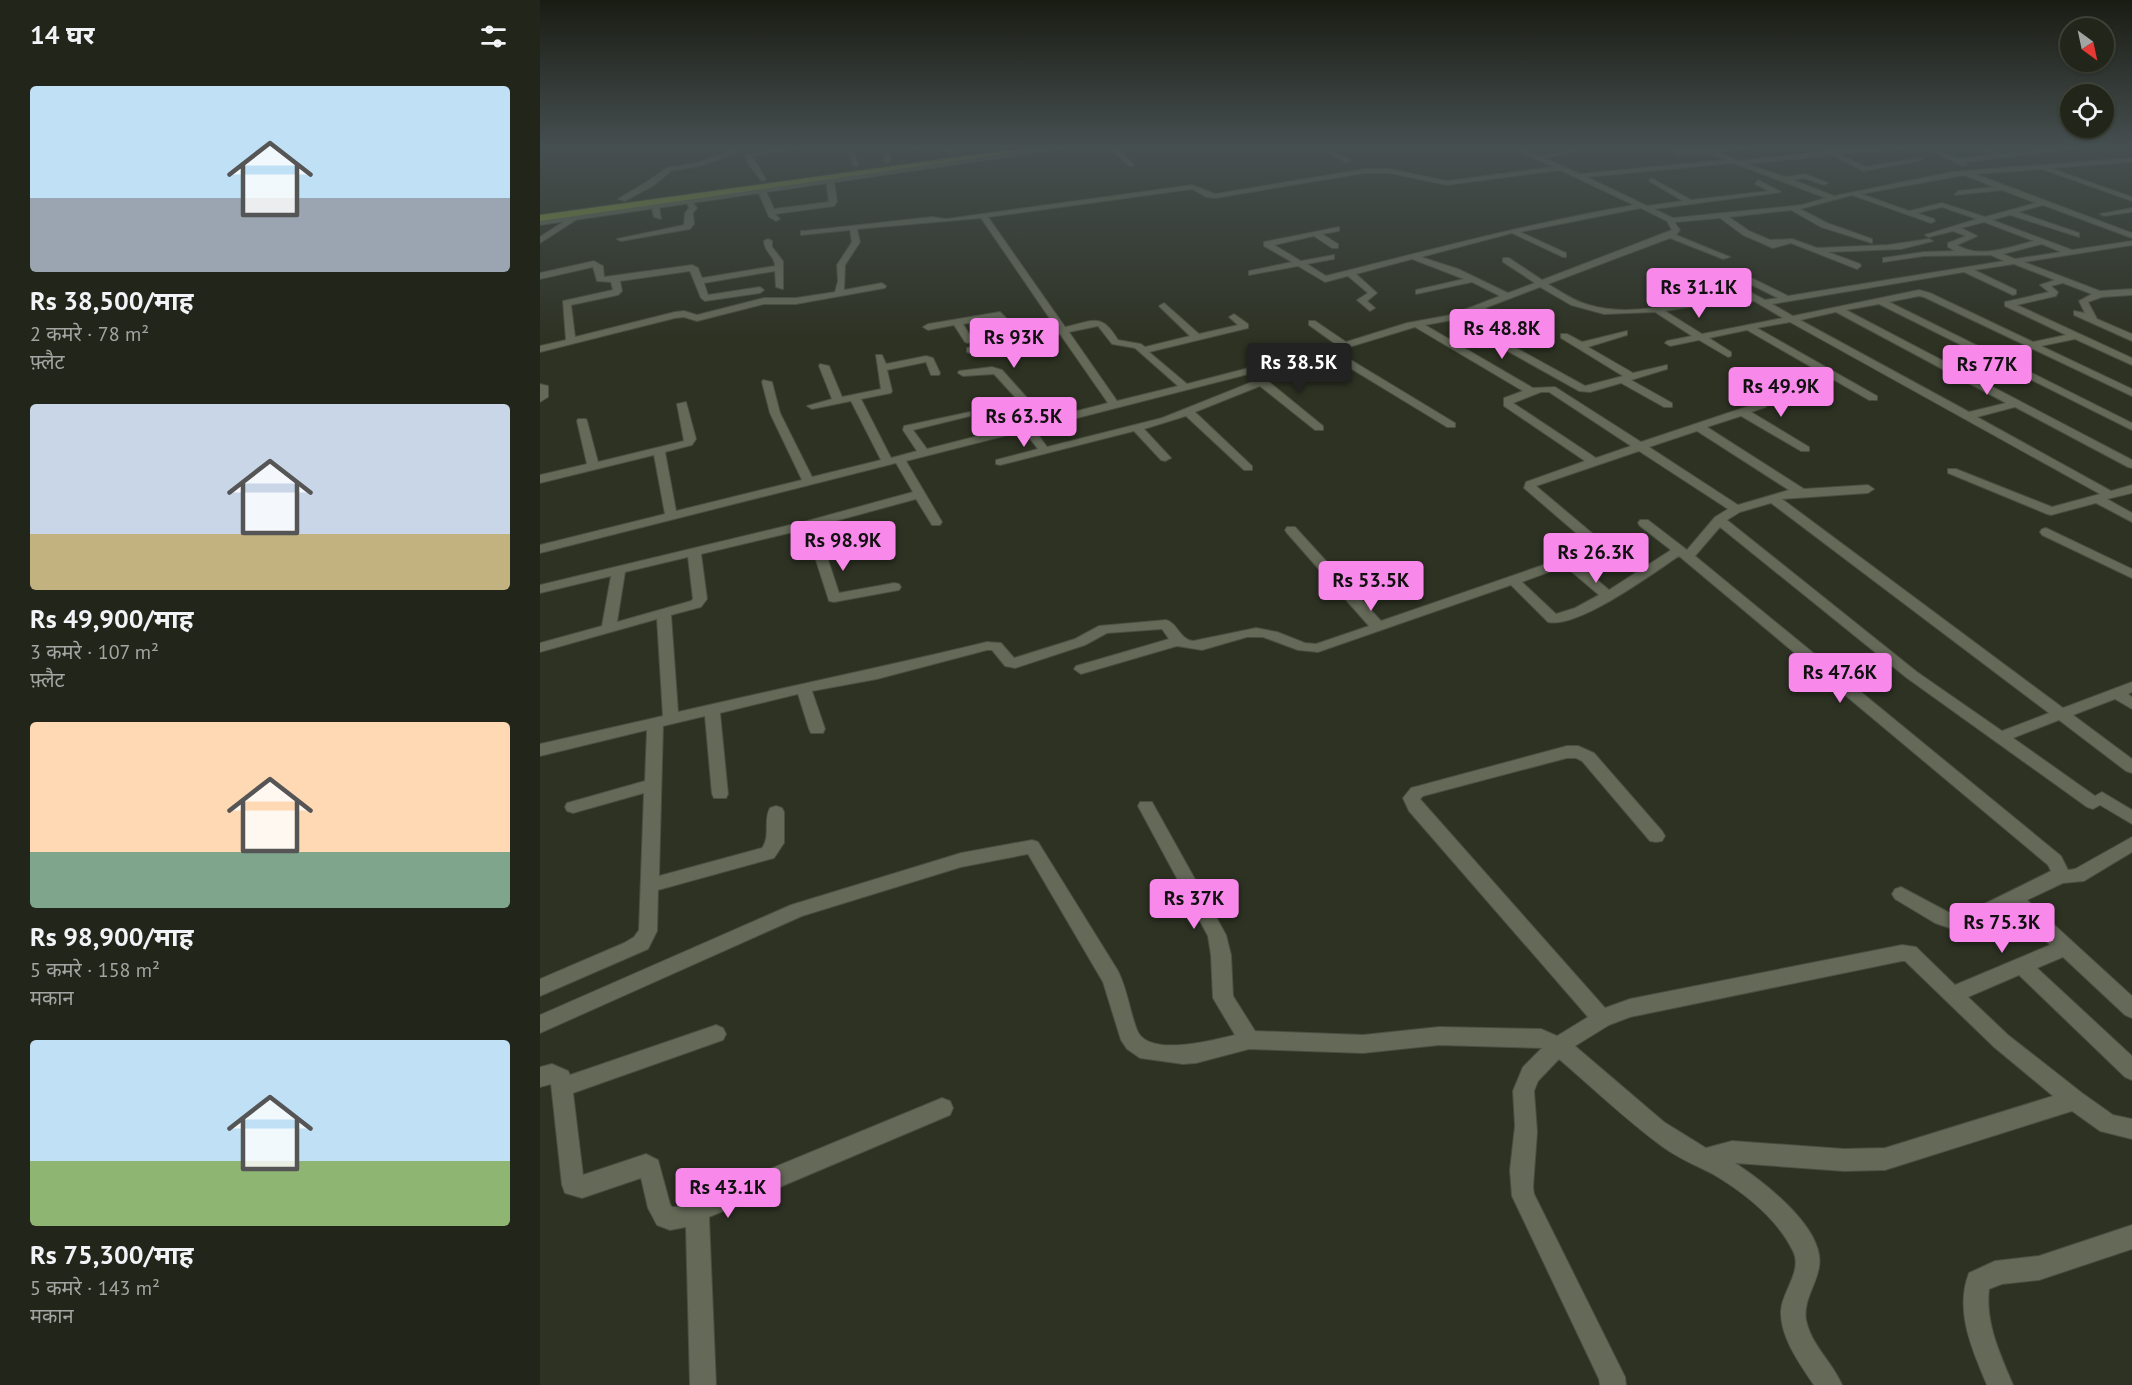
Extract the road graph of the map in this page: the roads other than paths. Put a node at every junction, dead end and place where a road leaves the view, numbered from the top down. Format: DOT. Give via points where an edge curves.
graph roads {
  1 [pos="561,212"];
  2 [pos="570,212"];
  3 [pos="572,212"];
  4 [pos="612,212"];
  5 [pos="657,212"];
  6 [pos="690,212"];
  7 [pos="771,212"];
  8 [pos="1014,212"];
  9 [pos="1558,212"];
  10 [pos="1614,212"];
  11 [pos="1653,212"];
  12 [pos="1766,212"];
  13 [pos="1799,212"];
  14 [pos="1905,212"];
  15 [pos="1914,212"];
  16 [pos="1961,212"];
  17 [pos="2010,212"];
  18 [pos="2066,212"];
  19 [pos="2121,212"];
  20 [pos="1551,213"];
  21 [pos="1756,213"];
  22 [pos="1909,213"];
  23 [pos="2104,214"];
  24 [pos="540,216"];
  25 [pos="578,216"];
  26 [pos="983,216"];
  27 [pos="1723,216"];
  28 [pos="658,217"];
  29 [pos="795,218"];
  30 [pos="1984,219"];
  31 [pos="1672,221"];
  32 [pos="1931,221"];
  33 [pos="853,227"];
  34 [pos="1953,228"];
  35 [pos="1336,229"];
  36 [pos="1513,231"];
  37 [pos="1314,233"];
  38 [pos="804,234"];
  39 [pos="1670,235"];
  40 [pos="2076,235"];
  41 [pos="2132,236"];
  42 [pos="621,238"];
  43 [pos="540,241"];
  44 [pos="768,241"];
  45 [pos="1869,241"];
  46 [pos="2044,241"];
  47 [pos="1769,243"];
  48 [pos="2132,243"];
  49 [pos="1335,246"];
  50 [pos="1819,250"];
  51 [pos="1793,252"];
  52 [pos="2072,253"];
  53 [pos="1966,254"];
  54 [pos="1995,254"];
  55 [pos="1563,255"];
  56 [pos="1331,257"];
  57 [pos="1414,257"];
  58 [pos="1726,257"];
  59 [pos="1506,260"];
  60 [pos="1886,260"];
  61 [pos="2015,262"];
  62 [pos="1298,264"];
  63 [pos="1857,266"];
  64 [pos="778,268"];
  65 [pos="1966,270"];
  66 [pos="1252,273"];
  67 [pos="1351,273"];
  68 [pos="540,276"];
  69 [pos="1720,279"];
  70 [pos="615,280"];
  71 [pos="698,280"];
  72 [pos="1471,280"];
  73 [pos="2068,280"];
  74 [pos="1542,283"];
  75 [pos="1865,285"];
  76 [pos="882,286"];
  77 [pos="1684,286"];
  78 [pos="780,287"];
  79 [pos="760,291"];
  80 [pos="1419,292"];
  81 [pos="2013,292"];
  82 [pos="2132,292"];
  83 [pos="839,293"];
  84 [pos="2102,294"];
  85 [pos="1506,296"];
  86 [pos="1787,299"];
  87 [pos="1760,301"];
  88 [pos="1881,301"];
  89 [pos="1164,306"];
  90 [pos="1370,308"];
  91 [pos="1477,308"];
  92 [pos="1656,309"];
  93 [pos="1838,310"];
  94 [pos="2077,313"];
  95 [pos="1234,317"];
  96 [pos="1453,317"];
  97 [pos="1793,320"];
  98 [pos="2094,321"];
  99 [pos="957,322"];
  100 [pos="1312,323"];
  101 [pos="1417,324"];
  102 [pos="928,327"];
  103 [pos="1749,328"];
  104 [pos="1061,330"];
  105 [pos="1624,333"];
  106 [pos="1564,336"];
  107 [pos="2074,336"];
  108 [pos="1196,337"];
  109 [pos="1702,337"];
  110 [pos="1021,338"];
  111 [pos="2132,339"];
  112 [pos="570,340"];
  113 [pos="1543,341"];
  114 [pos="1670,343"];
  115 [pos="1346,346"];
  116 [pos="1580,346"];
  117 [pos="2032,346"];
  118 [pos="2100,348"];
  119 [pos="540,349"];
  120 [pos="1144,350"];
  121 [pos="1328,351"];
  122 [pos="1728,354"];
  123 [pos="1314,355"];
  124 [pos="1990,357"];
  125 [pos="2132,362"];
  126 [pos="824,366"];
  127 [pos="1664,367"];
  128 [pos="935,373"];
  129 [pos="963,374"];
  130 [pos="1627,378"];
  131 [pos="766,382"];
  132 [pos="1262,382"];
  133 [pos="543,386"];
  134 [pos="1184,387"];
  135 [pos="1532,392"];
  136 [pos="2132,393"];
  137 [pos="855,398"];
  138 [pos="1872,398"];
  139 [pos="540,399"];
  140 [pos="837,401"];
  141 [pos="682,404"];
  142 [pos="1114,404"];
  143 [pos="2015,404"];
  144 [pos="1668,405"];
  145 [pos="1762,405"];
  146 [pos="812,406"];
  147 [pos="1188,412"];
  148 [pos="1743,412"];
  149 [pos="966,414"];
  150 [pos="1967,416"];
  151 [pos="582,421"];
  152 [pos="1043,422"];
  153 [pos="1451,425"];
  154 [pos="1026,426"];
  155 [pos="1699,427"];
  156 [pos="2132,427"];
  157 [pos="1137,428"];
  158 [pos="1319,428"];
  159 [pos="1641,447"];
  160 [pos="1804,449"];
  161 [pos="659,450"];
  162 [pos="1045,451"];
  163 [pos="924,453"];
  164 [pos="1165,458"];
  165 [pos="894,460"];
  166 [pos="1000,462"];
  167 [pos="1594,462"];
  168 [pos="2132,465"];
  169 [pos="593,466"];
  170 [pos="1248,468"];
  171 [pos="1952,471"];
  172 [pos="540,479"];
  173 [pos="808,482"];
  174 [pos="1868,489"];
  175 [pos="2132,489"];
  176 [pos="1801,493"];
  177 [pos="920,494"];
  178 [pos="2104,497"];
  179 [pos="1772,498"];
  180 [pos="1736,509"];
  181 [pos="671,516"];
  182 [pos="2132,518"];
  183 [pos="1719,520"];
  184 [pos="936,522"];
  185 [pos="1644,523"];
  186 [pos="810,524"];
  187 [pos="1292,530"];
  188 [pos="2046,532"];
  189 [pos="540,549"];
  190 [pos="694,551"];
  191 [pos="1684,553"];
  192 [pos="1567,561"];
  193 [pos="619,570"];
  194 [pos="2132,574"];
  195 [pos="1514,581"];
  196 [pos="894,587"];
  197 [pos="540,589"];
  198 [pos="1608,596"];
  199 [pos="664,613"];
  200 [pos="1377,626"];
  201 [pos="609,628"];
  202 [pos="1178,641"];
  203 [pos="540,648"];
  204 [pos="1081,669"];
  205 [pos="2132,687"];
  206 [pos="803,688"];
  207 [pos="2116,693"];
  208 [pos="2132,704"];
  209 [pos="712,710"];
  210 [pos="2061,714"];
  211 [pos="663,721"];
  212 [pos="817,729"];
  213 [pos="2001,737"];
  214 [pos="540,750"];
  215 [pos="2132,767"];
  216 [pos="653,785"];
  217 [pos="720,794"];
  218 [pos="1146,806"];
  219 [pos="573,807"];
  220 [pos="776,812"];
  221 [pos="2132,818"];
  222 [pos="1656,836"];
  223 [pos="2132,844"];
  224 [pos="2067,877"];
  225 [pos="650,885"];
  226 [pos="1901,894"];
  227 [pos="2013,899"];
  228 [pos="2066,947"];
  229 [pos="2022,966"];
  230 [pos="540,988"];
  231 [pos="1954,994"];
  232 [pos="2132,1009"];
  233 [pos="1602,1018"];
  234 [pos="540,1024"];
  235 [pos="716,1034"];
  236 [pos="1250,1040"];
  237 [pos="1559,1046"];
  238 [pos="2132,1070"];
  239 [pos="540,1077"];
  240 [pos="562,1087"];
  241 [pos="2074,1100"];
  242 [pos="942,1108"];
  243 [pos="2132,1129"];
  244 [pos="1707,1159"];
  245 [pos="697,1211"];
  246 [pos="2132,1237"];
  247 [pos="703,1385"];
  248 [pos="1613,1385"];
  249 [pos="1829,1385"];
  250 [pos="2000,1385"];
  1 -- 24 [label="street"];
  2 -- 24 [label="highway"];
  3 -- 24 [label="highway"];
  4 -- 25 [label="street"];
  5 -- 28 [label="street"];
  6 -- 42 [label="street" via="687,227"];
  7 -- 29 [label="street" via="774,219"];
  8 -- 26 [label="street"];
  9 -- 20 [label="street"];
  10 -- 36 [label="street"];
  11 -- 31 [label="street"];
  12 -- 21 [label="street"];
  13 -- 45 [label="street"];
  14 -- 22 [label="street"];
  15 -- 22 [label="street"];
  16 -- 30 [label="street"];
  17 -- 30 [label="street"];
  17 -- 40 [label="street"];
  18 -- 41 [label="street"];
  19 -- 23 [label="street"];
  21 -- 27 [label="street"];
  22 -- 32 [label="street"];
  24 -- 25 [label="street"];
  25 -- 43 [label="street"];
  26 -- 33 [label="street"];
  26 -- 104 [label="street"];
  27 -- 31 [label="street"];
  27 -- 47 [label="street" via="1746,233"];
  30 -- 34 [label="street"];
  30 -- 46 [label="street"];
  31 -- 39 [label="street" via="1676,232"];
  33 -- 38 [label="street"];
  33 -- 83 [label="street" via="856,242 841,265"];
  34 -- 50 [label="street" via="1929,238 1876,249"];
  34 -- 53 [label="street" via="1973,236 1951,245"];
  35 -- 37 [label="street"];
  36 -- 55 [label="street"];
  36 -- 57 [label="street"];
  37 -- 49 [label="street"];
  37 -- 62 [label="street" via="1267,244"];
  39 -- 58 [label="street"];
  39 -- 74 [label="street"];
  44 -- 64 [label="street" via="768,248 779,259"];
  46 -- 52 [label="street"];
  46 -- 54 [label="street"];
  47 -- 50 [label="street" via="1788,241"];
  47 -- 51 [label="street"];
  48 -- 52 [label="street"];
  50 -- 63 [label="street"];
  52 -- 61 [label="street"];
  53 -- 54 [label="street"];
  53 -- 60 [label="street" via="1924,254"];
  54 -- 61 [label="street"];
  56 -- 62 [label="street"];
  57 -- 67 [label="street"];
  57 -- 72 [label="street"];
  59 -- 74 [label="street"];
  61 -- 65 [label="street"];
  61 -- 73 [label="street"];
  62 -- 66 [label="street"];
  62 -- 67 [label="street" via="1323,279"];
  64 -- 71 [label="street"];
  64 -- 78 [label="street"];
  65 -- 75 [label="street"];
  65 -- 81 [label="street"];
  67 -- 90 [label="street" via="1373,292 1361,300"];
  68 -- 70 [label="street" via="594,264 599,266 600,279"];
  69 -- 77 [label="street"];
  69 -- 86 [label="street" via="1745,277"];
  69 -- 87 [label="street"];
  70 -- 71 [label="street" via="692,267"];
  70 -- 112 [label="street" via="615,293 566,303"];
  71 -- 79 [label="street" via="705,298"];
  72 -- 80 [label="street"];
  72 -- 85 [label="street"];
  73 -- 84 [label="street"];
  73 -- 107 [label="street" via="2044,285 2053,294 2008,304"];
  74 -- 85 [label="street"];
  74 -- 92 [label="street" via="1596,310"];
  75 -- 86 [label="street"];
  75 -- 88 [label="street"];
  76 -- 83 [label="street"];
  82 -- 84 [label="street"];
  83 -- 112 [label="street" via="796,301 764,301 697,318 680,314"];
  84 -- 98 [label="street" via="2084,301"];
  85 -- 91 [label="street"];
  86 -- 87 [label="street"];
  87 -- 92 [label="street" via="1716,298"];
  87 -- 97 [label="street"];
  88 -- 93 [label="street"];
  88 -- 117 [label="street" via="1913,293 1927,295"];
  88 -- 124 [label="street"];
  89 -- 108 [label="street"];
  91 -- 96 [label="street"];
  91 -- 113 [label="street"];
  92 -- 109 [label="street"];
  93 -- 97 [label="street"];
  93 -- 143 [label="street"];
  94 -- 98 [label="street"];
  95 -- 108 [label="street" via="1245,326"];
  96 -- 101 [label="street"];
  96 -- 130 [label="street" via="1580,388 1590,389"];
  97 -- 103 [label="street"];
  97 -- 150 [label="street"];
  98 -- 111 [label="street"];
  99 -- 102 [label="street"];
  99 -- 110 [label="street" via="1000,315"];
  99 -- 110 [label="street" via="969,345"];
  100 -- 115 [label="street"];
  101 -- 115 [label="street"];
  101 -- 135 [label="street"];
  103 -- 109 [label="street"];
  103 -- 138 [label="street"];
  104 -- 110 [label="street"];
  104 -- 120 [label="street" via="1098,322 1115,342 1134,344"];
  104 -- 142 [label="street"];
  105 -- 116 [label="street"];
  106 -- 116 [label="street"];
  107 -- 117 [label="street"];
  107 -- 118 [label="street"];
  108 -- 120 [label="street"];
  109 -- 114 [label="street"];
  109 -- 122 [label="street"];
  111 -- 118 [label="street"];
  112 -- 119 [label="street"];
  115 -- 121 [label="street"];
  116 -- 130 [label="street"];
  117 -- 124 [label="street"];
  117 -- 136 [label="street"];
  118 -- 125 [label="street"];
  120 -- 134 [label="street"];
  121 -- 123 [label="street"];
  121 -- 153 [label="street"];
  123 -- 132 [label="street" via="1302,366"];
  123 -- 134 [label="street"];
  124 -- 156 [label="street"];
  126 -- 140 [label="street"];
  127 -- 130 [label="street"];
  128 -- 137 [label="street" via="926,359 880,362 887,391"];
  129 -- 152 [label="street" via="998,372"];
  130 -- 144 [label="street"];
  131 -- 173 [label="street" via="775,413"];
  132 -- 147 [label="street"];
  132 -- 158 [label="street"];
  133 -- 139 [label="street"];
  134 -- 142 [label="street"];
  135 -- 159 [label="street" via="1544,388 1555,391"];
  135 -- 167 [label="street" via="1510,399 1508,404"];
  137 -- 140 [label="street"];
  137 -- 165 [label="street"];
  140 -- 146 [label="street"];
  141 -- 161 [label="street" via="689,441"];
  142 -- 152 [label="street"];
  143 -- 150 [label="street"];
  143 -- 168 [label="street"];
  145 -- 148 [label="street"];
  147 -- 157 [label="street"];
  147 -- 170 [label="street"];
  148 -- 155 [label="street"];
  148 -- 160 [label="street"];
  149 -- 163 [label="street" via="907,429"];
  150 -- 178 [label="street"];
  151 -- 169 [label="street"];
  152 -- 154 [label="street"];
  154 -- 162 [label="street"];
  154 -- 163 [label="street"];
  155 -- 159 [label="street"];
  155 -- 176 [label="street"];
  157 -- 162 [label="street"];
  157 -- 164 [label="street"];
  159 -- 167 [label="street"];
  159 -- 180 [label="street"];
  161 -- 169 [label="street"];
  161 -- 181 [label="street"];
  162 -- 166 [label="street"];
  163 -- 165 [label="street"];
  165 -- 173 [label="street"];
  165 -- 177 [label="street"];
  167 -- 192 [label="street" via="1529,486 1597,544"];
  169 -- 172 [label="street"];
  171 -- 178 [label="street" via="2051,511"];
  173 -- 181 [label="street"];
  174 -- 176 [label="street"];
  175 -- 178 [label="street"];
  176 -- 179 [label="street"];
  177 -- 184 [label="street"];
  177 -- 186 [label="street"];
  178 -- 182 [label="street"];
  179 -- 180 [label="street"];
  179 -- 210 [label="street"];
  180 -- 183 [label="street"];
  181 -- 189 [label="street"];
  183 -- 191 [label="street"];
  183 -- 213 [label="street" via="1912,675"];
  185 -- 191 [label="street"];
  186 -- 190 [label="street"];
  186 -- 196 [label="street" via="834,598"];
  187 -- 200 [label="street"];
  188 -- 194 [label="street"];
  190 -- 193 [label="street"];
  190 -- 199 [label="street" via="699,601"];
  191 -- 198 [label="street"];
  191 -- 227 [label="street" via="2055,861 2060,871 2058,877"];
  192 -- 195 [label="street"];
  192 -- 198 [label="street"];
  193 -- 197 [label="street"];
  193 -- 201 [label="street"];
  195 -- 198 [label="street" via="1556,619"];
  195 -- 200 [label="street"];
  199 -- 201 [label="street"];
  199 -- 211 [label="street"];
  200 -- 202 [label="street" via="1312,649 1259,632 1197,645"];
  201 -- 203 [label="street"];
  202 -- 204 [label="street"];
  202 -- 206 [label="street" via="1166,624 1110,628 1016,663 1010,663 996,646 987,646"];
  205 -- 207 [label="street"];
  206 -- 209 [label="street"];
  206 -- 212 [label="street"];
  207 -- 208 [label="street"];
  207 -- 210 [label="street"];
  209 -- 211 [label="street"];
  209 -- 217 [label="street"];
  210 -- 213 [label="street"];
  210 -- 215 [label="street"];
  211 -- 214 [label="street"];
  211 -- 216 [label="street"];
  213 -- 221 [label="street" via="2097,801"];
  216 -- 219 [label="street"];
  216 -- 225 [label="street"];
  218 -- 236 [label="street" via="1217,935 1223,998"];
  220 -- 225 [label="street" via="775,843 768,853"];
  222 -- 233 [label="street" via="1588,757 1578,752 1417,792 1411,798"];
  223 -- 224 [label="street" via="2078,876"];
  225 -- 230 [label="street" via="648,931 641,943"];
  226 -- 227 [label="street" via="1942,918 1961,924"];
  227 -- 228 [label="street"];
  228 -- 229 [label="street"];
  228 -- 232 [label="street"];
  229 -- 231 [label="street"];
  229 -- 238 [label="street"];
  231 -- 233 [label="street" via="1915,957 1902,953 1630,1008"];
  231 -- 241 [label="street" via="2001,1041"];
  233 -- 237 [label="street"];
  234 -- 236 [label="street" via="797,910 961,860 1028,846 1035,849 1111,977 1134,1043 1147,1051 1183,1055"];
  235 -- 240 [label="street"];
  236 -- 237 [label="street" via="1363,1044 1439,1036 1513,1036 1540,1038"];
  237 -- 244 [label="street" via="1670,1140"];
  237 -- 248 [label="street" via="1532,1071 1524,1087 1527,1131 1520,1176 1523,1196"];
  239 -- 240 [label="street" via="558,1075"];
  240 -- 245 [label="street" via="573,1185 582,1187 646,1165 665,1217 680,1218"];
  241 -- 243 [label="street" via="2108,1124"];
  241 -- 244 [label="street" via="1886,1159 1732,1152"];
  242 -- 245 [label="street"];
  244 -- 249 [label="street" via="1755,1190 1779,1212 1808,1253 1809,1264 1794,1298 1793,1314 1798,1333"];
  245 -- 247 [label="street"];
  246 -- 250 [label="street" via="2036,1269 2000,1270 1978,1282 1974,1300 1980,1338"];
}
